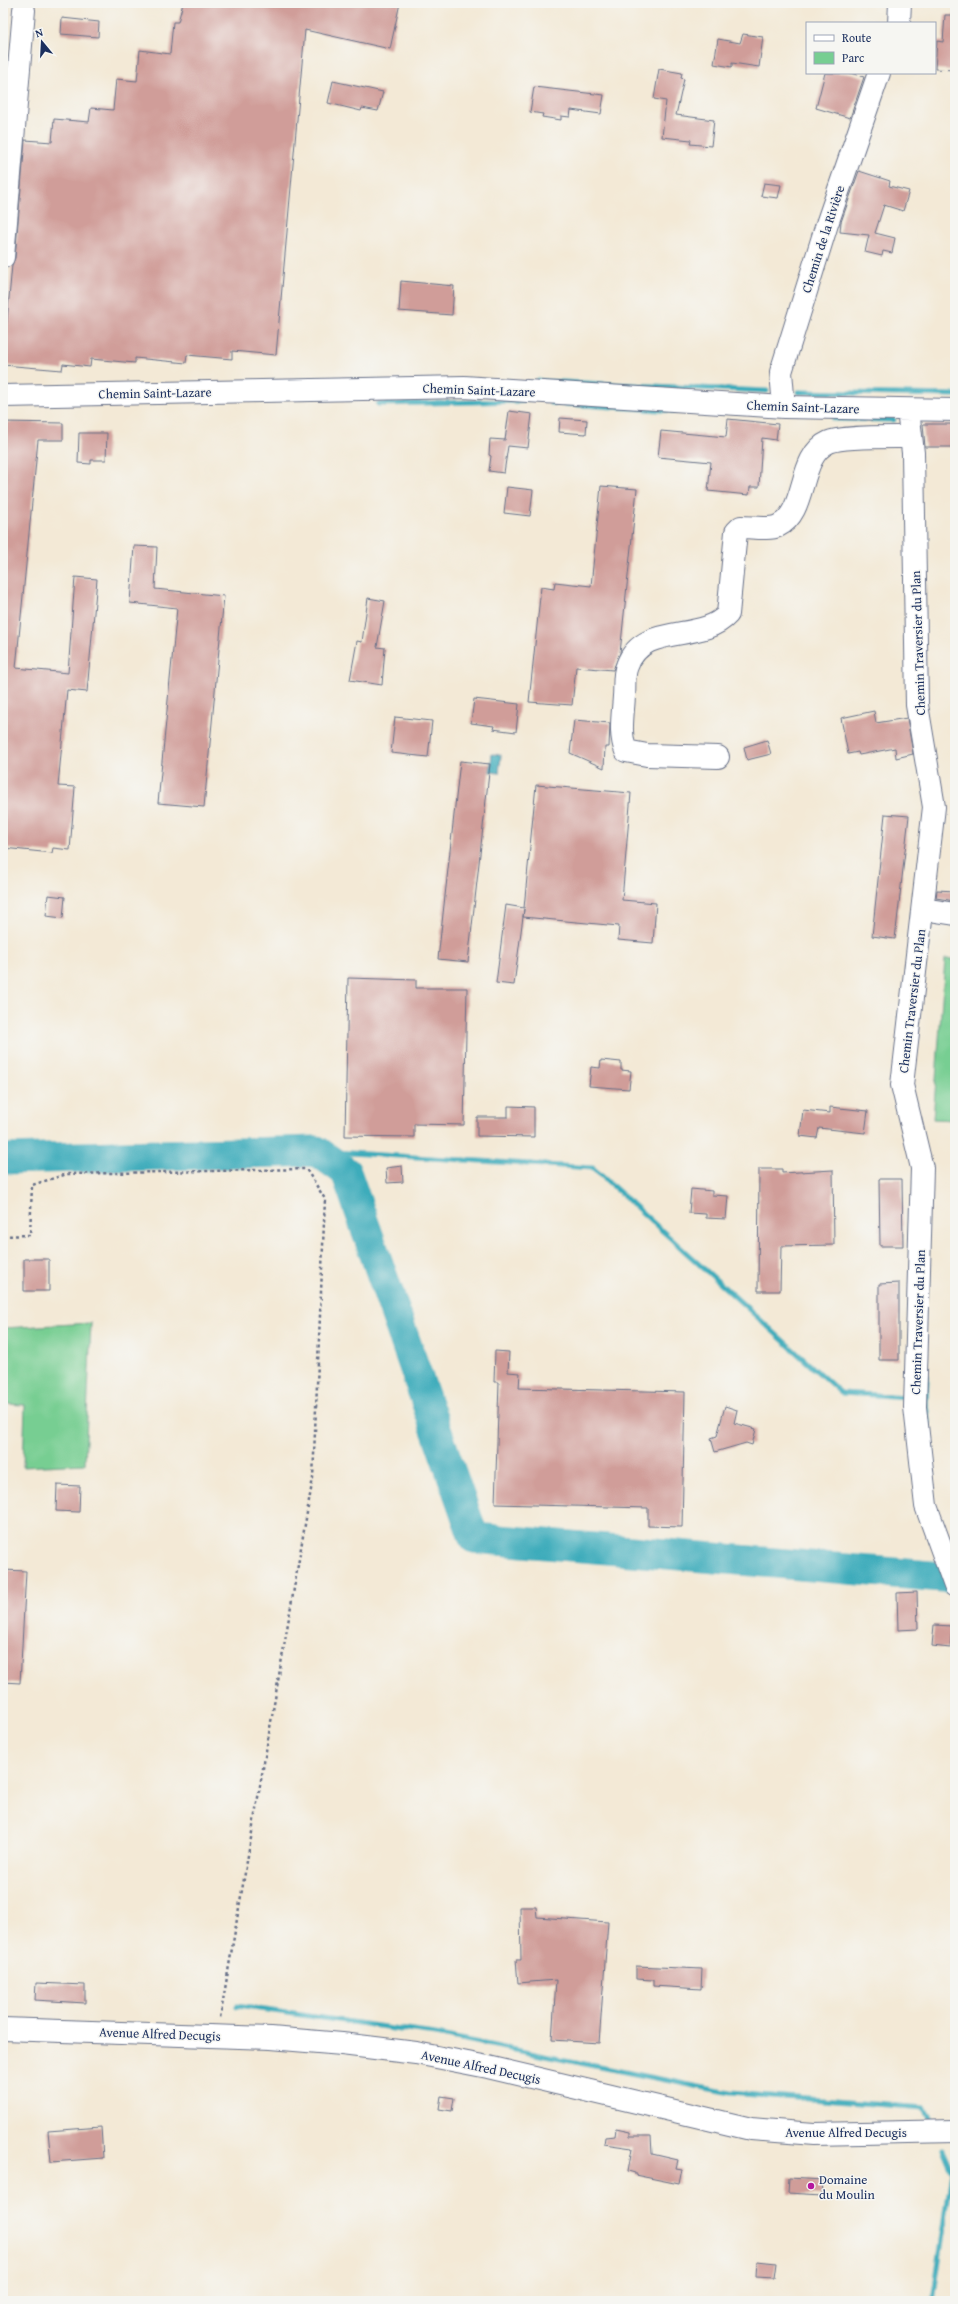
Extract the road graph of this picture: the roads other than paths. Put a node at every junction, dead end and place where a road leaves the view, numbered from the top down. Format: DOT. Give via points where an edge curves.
graph roads {
  1 [pos="900,3"];
  2 [pos="24,10"];
  3 [pos="899,22"];
  4 [pos="879,74"];
  5 [pos="3,257"];
  6 [pos="3,396"];
  7 [pos="784,407"];
  8 [pos="908,410"];
  9 [pos="955,410"];
  10 [pos="911,437"];
  11 [pos="718,757"];
  12 [pos="923,909"];
  13 [pos="955,914"];
  14 [pos="952,1576"];
  15 [pos="3,2028"];
  16 [pos="955,2131"];
  1 -- 3 [label="street"];
  2 -- 5 [label="street"];
  4 -- 7 [label="street, Chemin de la Rivière" via="827,224 782,372"];
  6 -- 7 [label="street, Chemin Saint-Lazare" via="464,387"];
  7 -- 8 [label="street, Chemin Saint-Lazare"];
  8 -- 9 [label="street, Chemin Saint-Lazare"];
  8 -- 10 [label="street, Chemin Traversier du Plan"];
  10 -- 11 [label="street" via="829,442 815,451 792,514 778,526 741,527 736,532 728,614 723,620 707,627 644,642 632,654 626,667 621,739 626,751"];
  10 -- 12 [label="street, Chemin Traversier du Plan" via="914,453 917,705 934,807"];
  12 -- 13 [label="street"];
  12 -- 14 [label="street, Chemin Traversier du Plan" via="902,1085 922,1168 915,1407 926,1506"];
  15 -- 16 [label="street, Avenue Alfred Decugis" via="217,2036 342,2044 416,2053 488,2067 751,2129 814,2134"];
}
